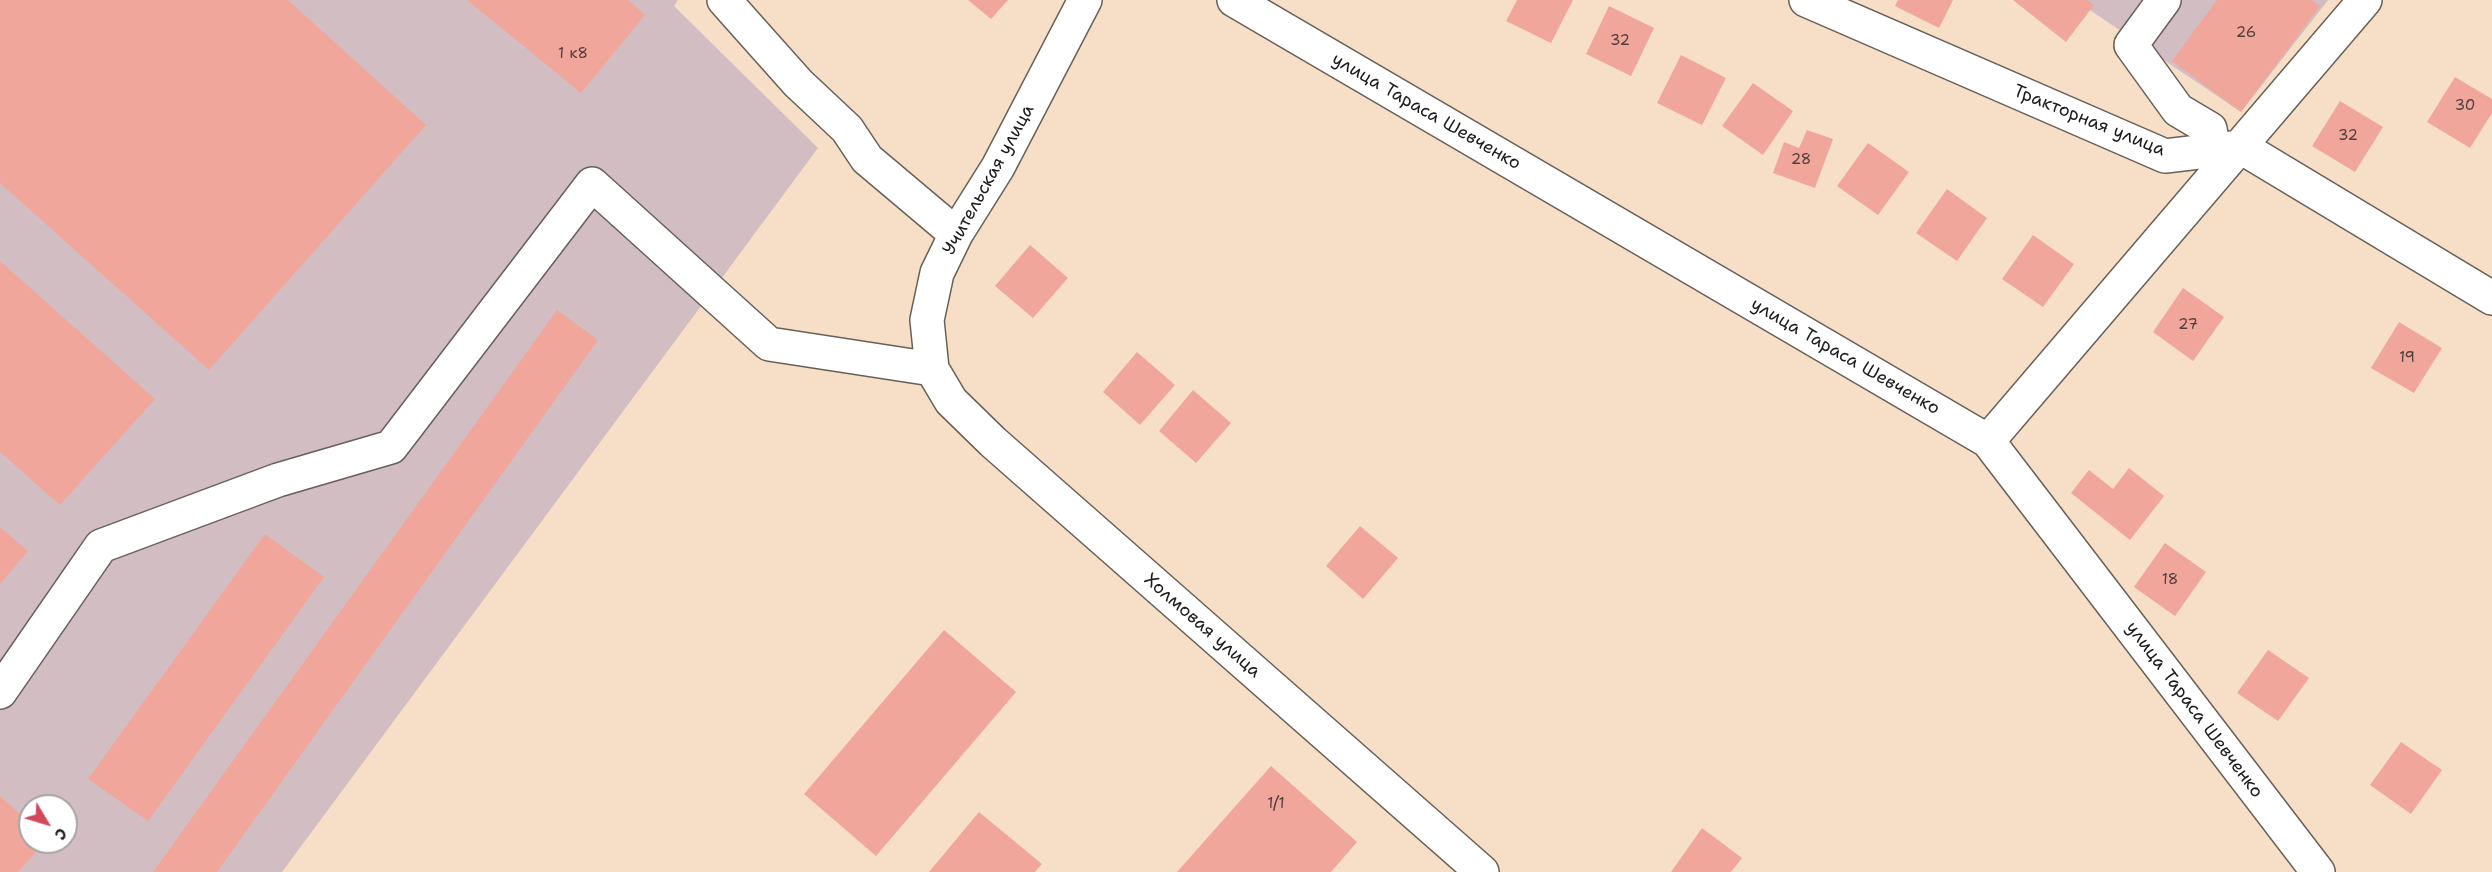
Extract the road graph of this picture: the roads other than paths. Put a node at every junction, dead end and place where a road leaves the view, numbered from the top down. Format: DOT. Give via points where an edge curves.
graph roads {
  1 [pos="724,0"];
  2 [pos="1085,0"];
  3 [pos="1234,0"];
  4 [pos="1806,0"];
  5 [pos="2164,0"];
  6 [pos="2365,0"];
  7 [pos="2227,149"];
  8 [pos="956,234"];
  9 [pos="2492,298"];
  10 [pos="932,369"];
  11 [pos="1988,441"];
  12 [pos="0,692"];
  13 [pos="1482,872"];
  14 [pos="2318,872"];
  1 -- 8 [label="street" via="798,83 847,129 867,159"];
  2 -- 8 [label="street, Учительская улица" via="998,167"];
  3 -- 11 [label="street, улица Тараса Шевченко"];
  4 -- 7 [label="street, Тракторная улица" via="2165,156"];
  5 -- 7 [label="street" via="2131,45 2178,110 2210,129"];
  6 -- 7 [label="street"];
  7 -- 9 [label="street"];
  7 -- 11 [label="street"];
  8 -- 10 [label="street, Учительская улица" via="937,273 927,320"];
  10 -- 12 [label="street" via="769,344 592,184 391,447 278,480 101,546"];
  10 -- 13 [label="street, Холмовая улица" via="951,401 993,442"];
  11 -- 14 [label="street, улица Тараса Шевченко"];
}
